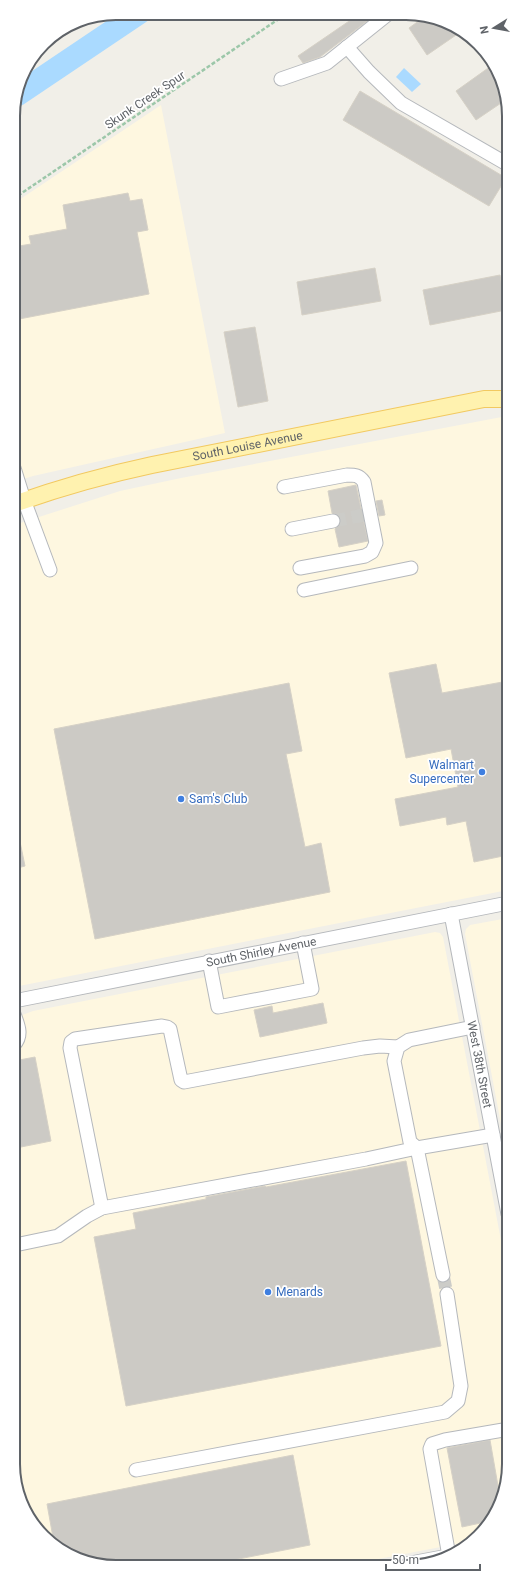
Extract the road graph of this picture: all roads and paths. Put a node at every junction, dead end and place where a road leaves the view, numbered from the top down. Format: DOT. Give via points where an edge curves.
graph roads {
  1 [pos="277,20"];
  2 [pos="381,20"];
  3 [pos="347,47"];
  4 [pos="281,79"];
  5 [pos="502,161"];
  6 [pos="20,194"];
  7 [pos="502,392"];
  8 [pos="502,399"];
  9 [pos="484,400"];
  10 [pos="284,487"];
  11 [pos="20,502"];
  12 [pos="20,504"];
  13 [pos="333,521"];
  14 [pos="292,529"];
  15 [pos="300,568"];
  16 [pos="410,568"];
  17 [pos="50,570"];
  18 [pos="304,590"];
  19 [pos="502,904"];
  20 [pos="451,914"];
  21 [pos="303,943"];
  22 [pos="210,961"];
  23 [pos="20,1000"];
  24 [pos="473,1027"];
  25 [pos="398,1047"];
  26 [pos="493,1135"];
  27 [pos="417,1148"];
  28 [pos="502,1182"];
  29 [pos="102,1208"];
  30 [pos="20,1244"];
  31 [pos="443,1275"];
  32 [pos="447,1294"];
  33 [pos="502,1430"];
  34 [pos="136,1470"];
  35 [pos="450,1549"];
  1 -- 6 [label="path, Skunk Creek Spur"];
  2 -- 3 [label="street"];
  3 -- 4 [label="street" via="327,63"];
  3 -- 5 [label="street" via="401,103"];
  7 -- 9 [label="main road, South Louise Avenue"];
  8 -- 9 [label="main road, South Louise Avenue"];
  9 -- 11 [label="main road, South Louise Avenue" via="152,464 109,474"];
  10 -- 15 [label="street" via="355,475 364,482 366,514 376,543 372,552 365,556"];
  12 -- 17 [label="street"];
  13 -- 14 [label="street"];
  16 -- 18 [label="street"];
  19 -- 20 [label="street, South Shirley Avenue"];
  20 -- 21 [label="street, South Shirley Avenue"];
  20 -- 24 [label="street, West 38th Street"];
  21 -- 22 [label="street, South Shirley Avenue"];
  21 -- 22 [label="street" via="312,989 218,1007"];
  22 -- 23 [label="street, South Shirley Avenue"];
  24 -- 25 [label="street" via="408,1040"];
  24 -- 26 [label="street, West 38th Street"];
  25 -- 27 [label="street" via="394,1061 410,1142"];
  25 -- 29 [label="street" via="363,1048 184,1082 181,1080 170,1030 167,1027 75,1039 71,1042 70,1048"];
  26 -- 27 [label="street"];
  26 -- 28 [label="street, West 38th Street"];
  27 -- 29 [label="street"];
  27 -- 31 [label="street"];
  29 -- 30 [label="street" via="58,1236"];
  32 -- 34 [label="street" via="461,1386 458,1401 445,1412"];
  33 -- 35 [label="street" via="432,1444 430,1449"];
}
